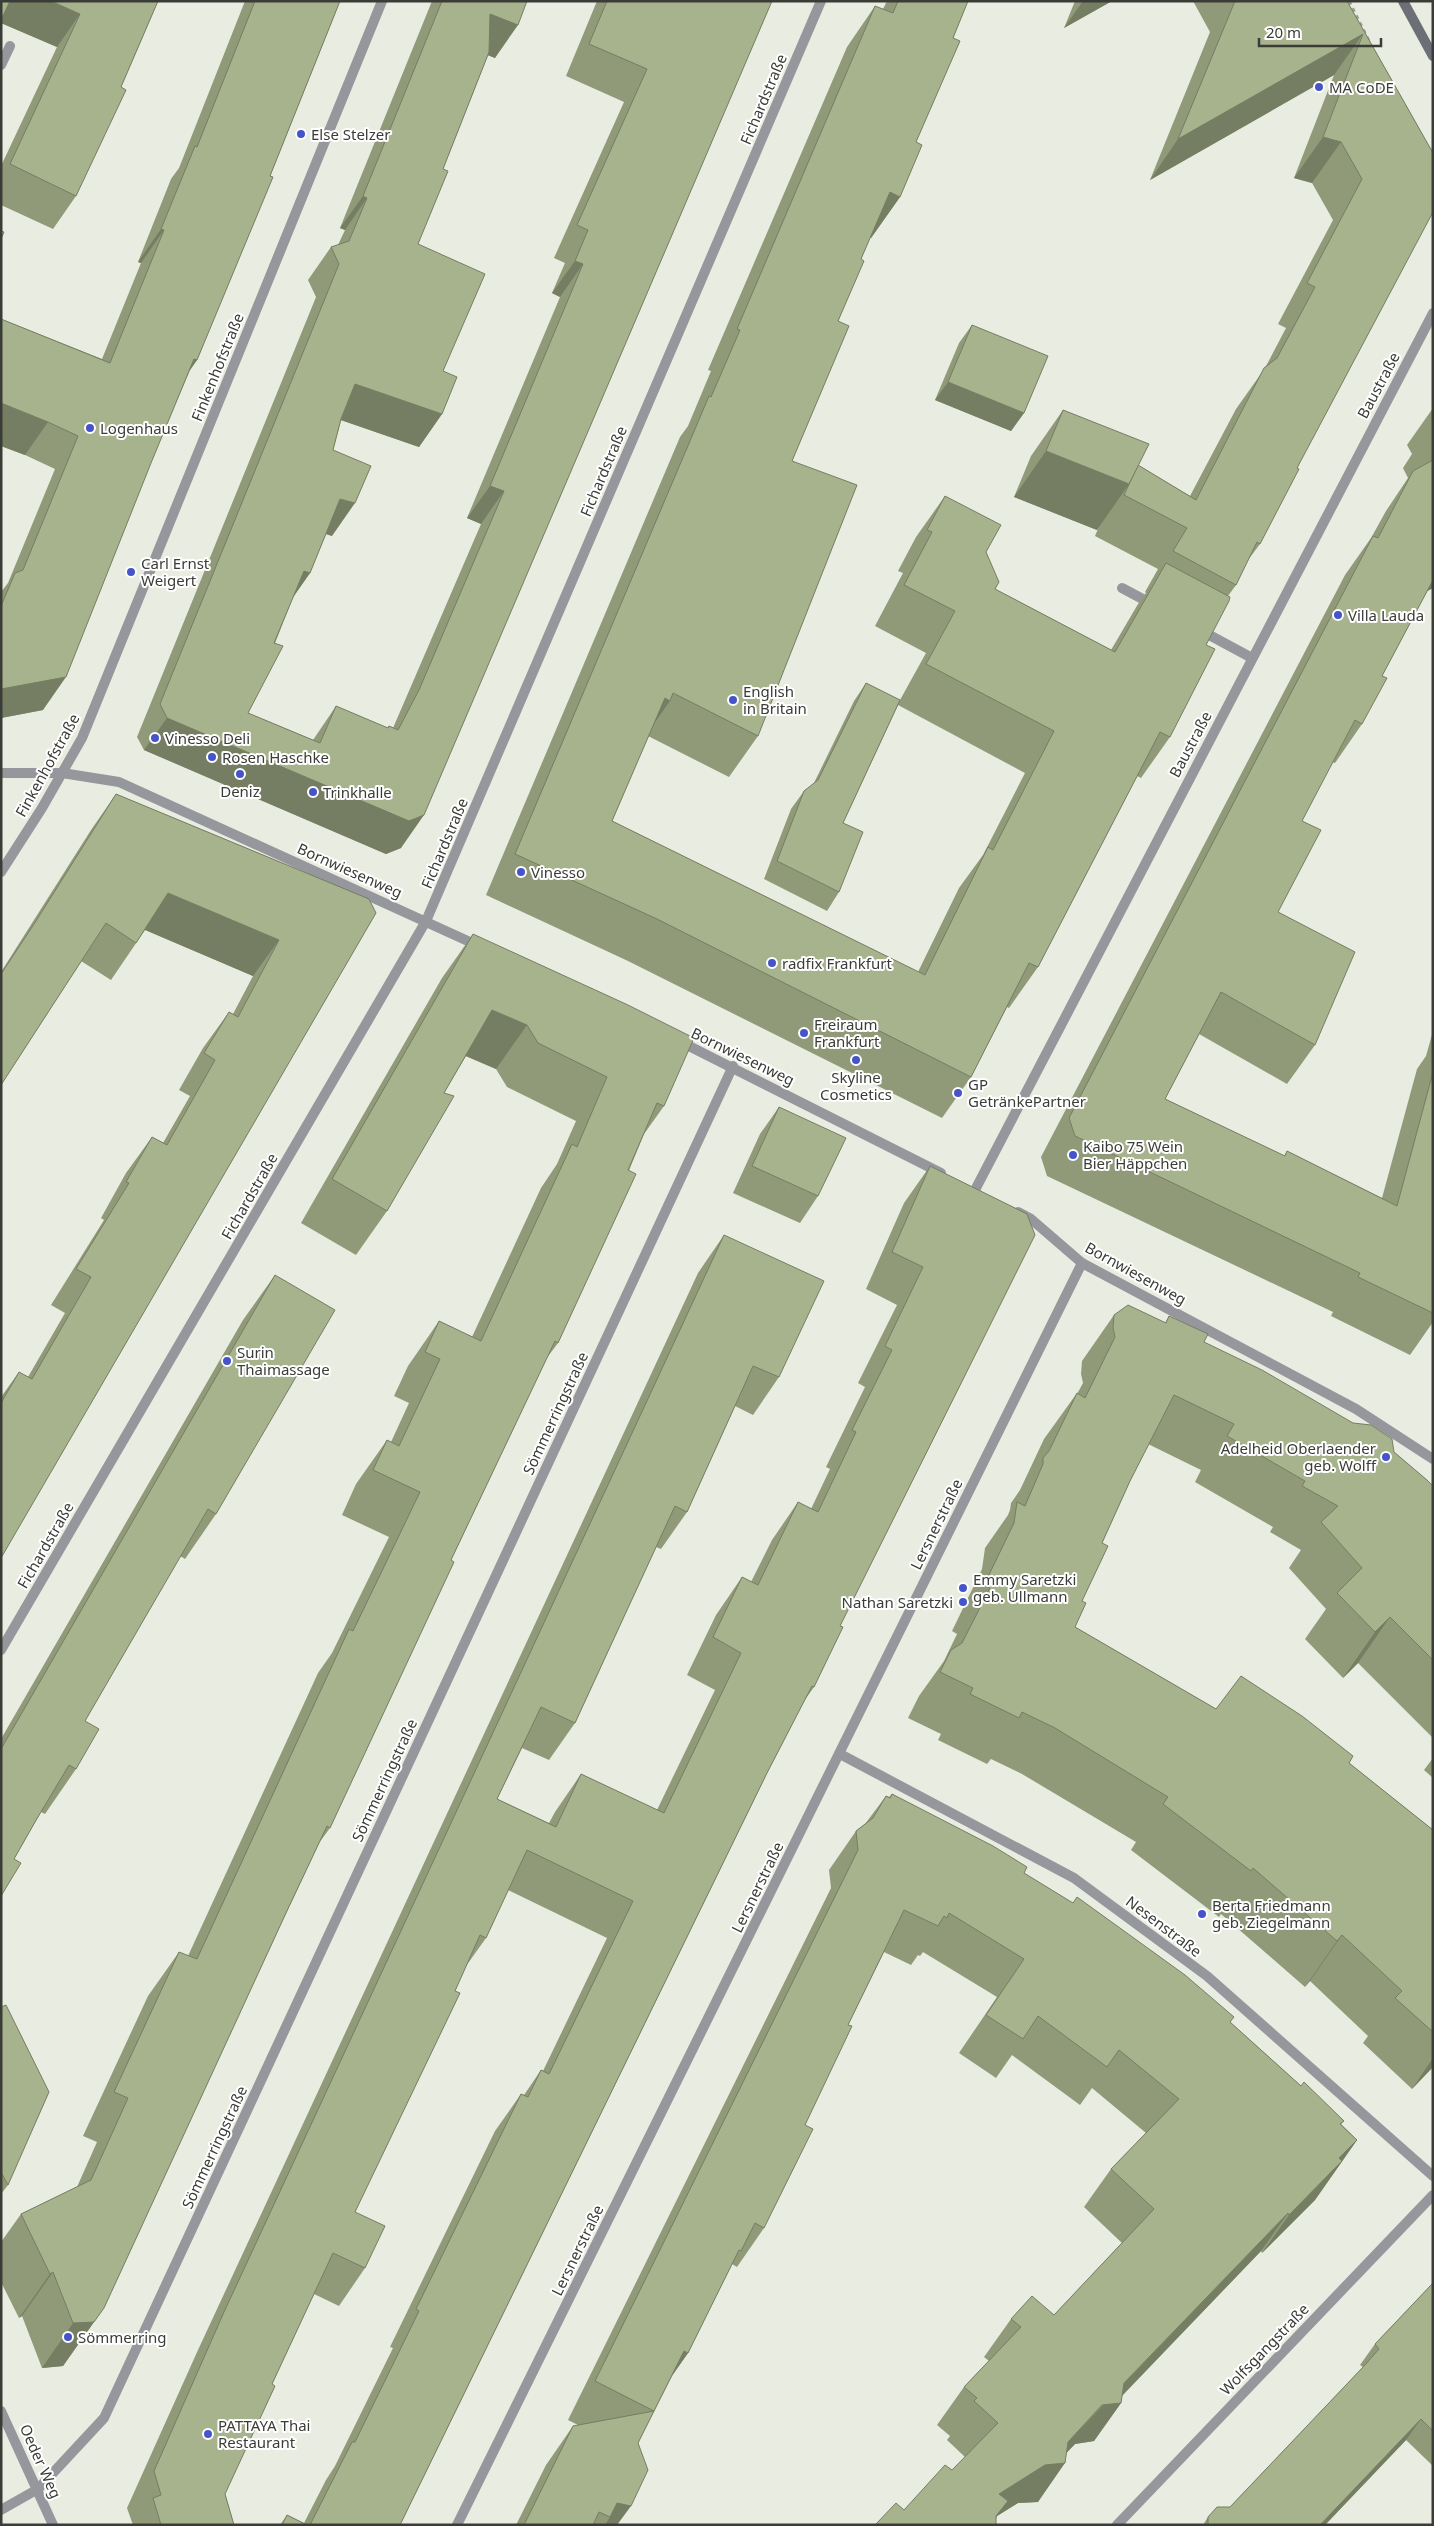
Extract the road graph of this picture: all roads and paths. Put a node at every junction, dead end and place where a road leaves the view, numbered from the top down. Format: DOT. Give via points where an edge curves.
graph roads {
  1 [pos="382,1"];
  2 [pos="821,1"];
  3 [pos="1349,1"];
  4 [pos="1403,1"];
  5 [pos="1371,44"];
  6 [pos="10,46"];
  7 [pos="1433,56"];
  8 [pos="1,65"];
  9 [pos="1433,313"];
  10 [pos="1122,588"];
  11 [pos="1165,611"];
  12 [pos="1191,625"];
  13 [pos="1252,658"];
  14 [pos="1,773"];
  15 [pos="62,773"];
  16 [pos="1,872"];
  17 [pos="426,921"];
  18 [pos="490,951"];
  19 [pos="670,1036"];
  20 [pos="733,1066"];
  21 [pos="949,1177"];
  22 [pos="975,1190"];
  23 [pos="1007,1207"];
  24 [pos="1082,1263"];
  25 [pos="1433,1459"];
  26 [pos="1,1650"];
  27 [pos="840,1754"];
  28 [pos="1433,2176"];
  29 [pos="1433,2195"];
  30 [pos="1,2411"];
  31 [pos="38,2489"];
  32 [pos="1,2510"];
  33 [pos="52,2525"];
  34 [pos="457,2525"];
  35 [pos="1117,2525"];
  1 -- 15 [label="street, Finkenhofstraße" via="82,738"];
  2 -- 17 [label="street, Fichardstraße"];
  3 -- 5 [label="path"];
  4 -- 7 [label="main road"];
  6 -- 8 [label="street"];
  9 -- 13 [label="street, Baustraße"];
  10 -- 11 [label="street"];
  12 -- 13 [label="street"];
  13 -- 22 [label="street, Baustraße"];
  14 -- 15 [label="street, Bornwiesenweg"];
  15 -- 16 [label="street, Finkenhofstraße"];
  15 -- 17 [label="street, Bornwiesenweg" via="119,782"];
  17 -- 18 [label="street, Bornwiesenweg"];
  17 -- 26 [label="street, Fichardstraße"];
  19 -- 20 [label="street, Bornwiesenweg"];
  20 -- 21 [label="street, Bornwiesenweg"];
  20 -- 31 [label="street, Sömmerringstraße" via="104,2418"];
  23 -- 24 [label="street, Bornwiesenweg" via="1032,1219"];
  24 -- 25 [label="street, Bornwiesenweg" via="1356,1409"];
  24 -- 27 [label="street, Lersnerstraße"];
  27 -- 28 [label="street, Nesenstraße" via="1074,1878 1206,1976"];
  27 -- 34 [label="street, Lersnerstraße"];
  29 -- 35 [label="street, Wolfsgangstraße"];
  30 -- 31 [label="street, Oeder Weg"];
  31 -- 32 [label="street, Sömmerringstraße"];
  31 -- 33 [label="street, Oeder Weg"];
}
